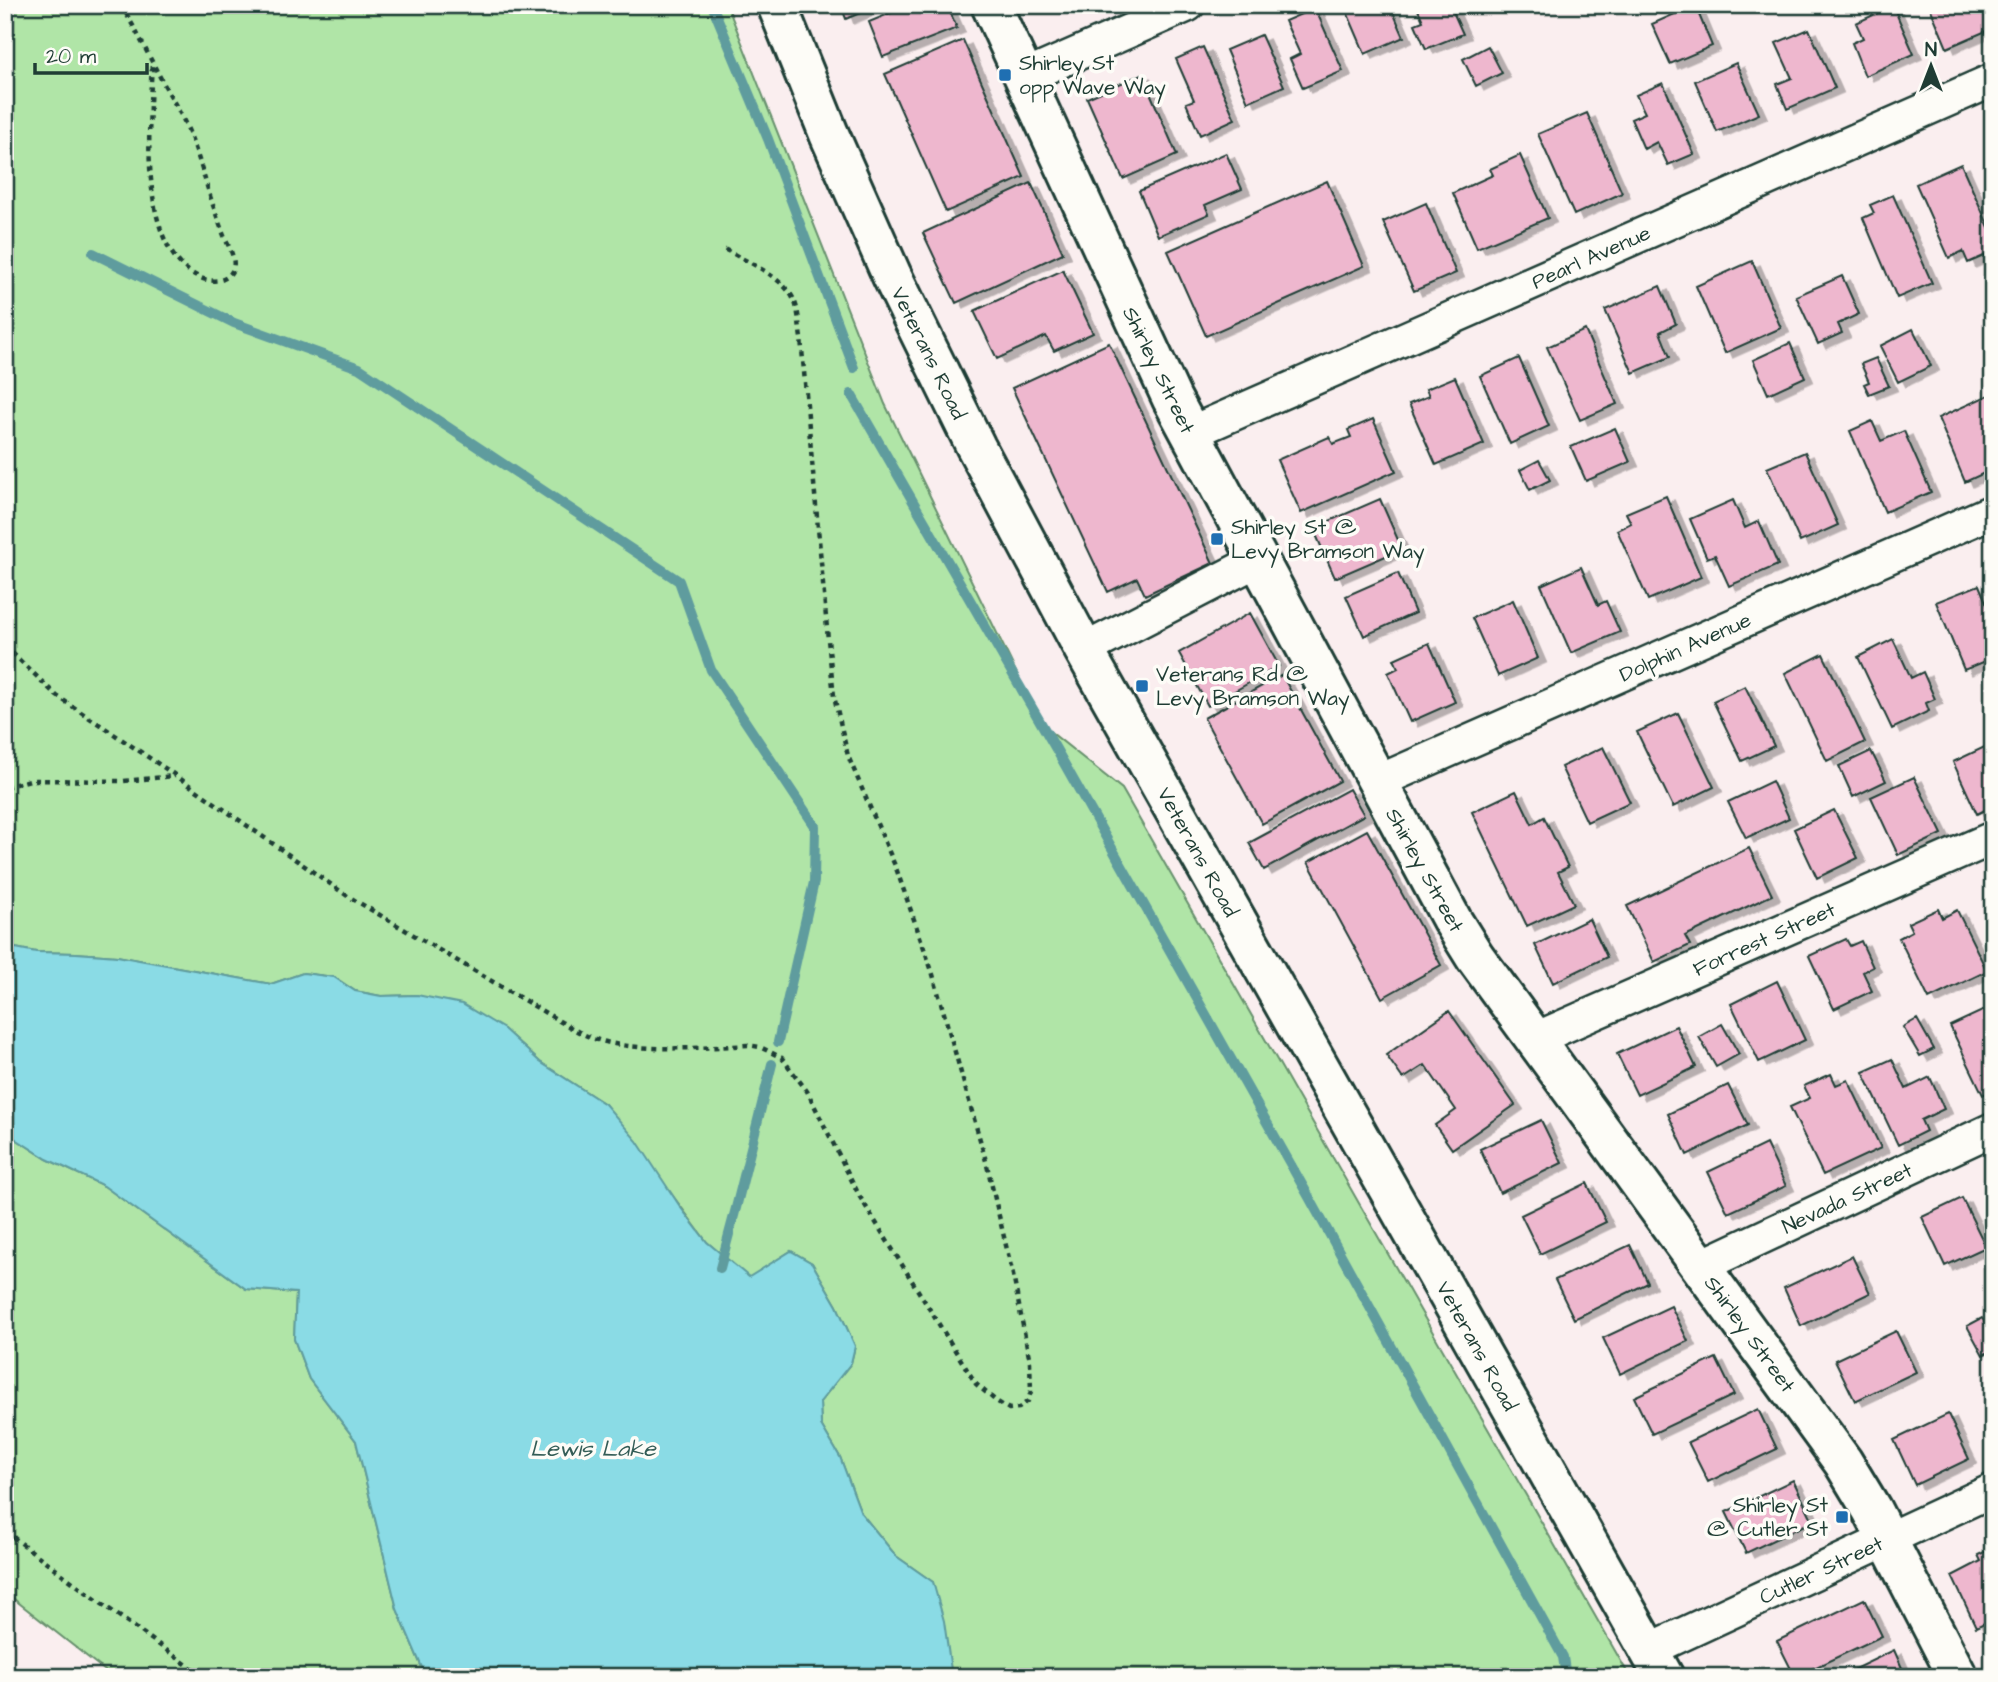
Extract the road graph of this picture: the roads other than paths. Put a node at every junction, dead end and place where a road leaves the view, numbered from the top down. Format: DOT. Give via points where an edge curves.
graph roads {
  1 [pos="777,5"];
  2 [pos="991,5"];
  3 [pos="1188,5"];
  4 [pos="1024,78"];
  5 [pos="1993,80"];
  6 [pos="1190,433"];
  7 [pos="1993,512"];
  8 [pos="1258,560"];
  9 [pos="1084,650"];
  10 [pos="1377,782"];
  11 [pos="1993,838"];
  12 [pos="1535,1039"];
  13 [pos="1993,1129"];
  14 [pos="1701,1266"];
  15 [pos="1993,1490"];
  16 [pos="1887,1539"];
  17 [pos="1656,1663"];
  18 [pos="1958,1677"];
  1 -- 9 [label="street, Veterans Road" via="914,323"];
  2 -- 4 [label="street, Shirley Street"];
  3 -- 4 [label="street"];
  4 -- 6 [label="street, Shirley Street"];
  5 -- 6 [label="street, Pearl Avenue"];
  6 -- 8 [label="street, Shirley Street"];
  7 -- 10 [label="street, Dolphin Avenue"];
  8 -- 9 [label="street"];
  8 -- 10 [label="street, Shirley Street"];
  9 -- 17 [label="street, Veterans Road"];
  10 -- 12 [label="street, Shirley Street" via="1464,940"];
  11 -- 12 [label="street, Forrest Street"];
  12 -- 14 [label="street, Shirley Street"];
  13 -- 14 [label="street, Nevada Street"];
  14 -- 16 [label="street, Shirley Street" via="1843,1462"];
  15 -- 16 [label="street, Cutler Street"];
  16 -- 17 [label="street, Cutler Street"];
  16 -- 18 [label="street, Shirley Street"];
}
